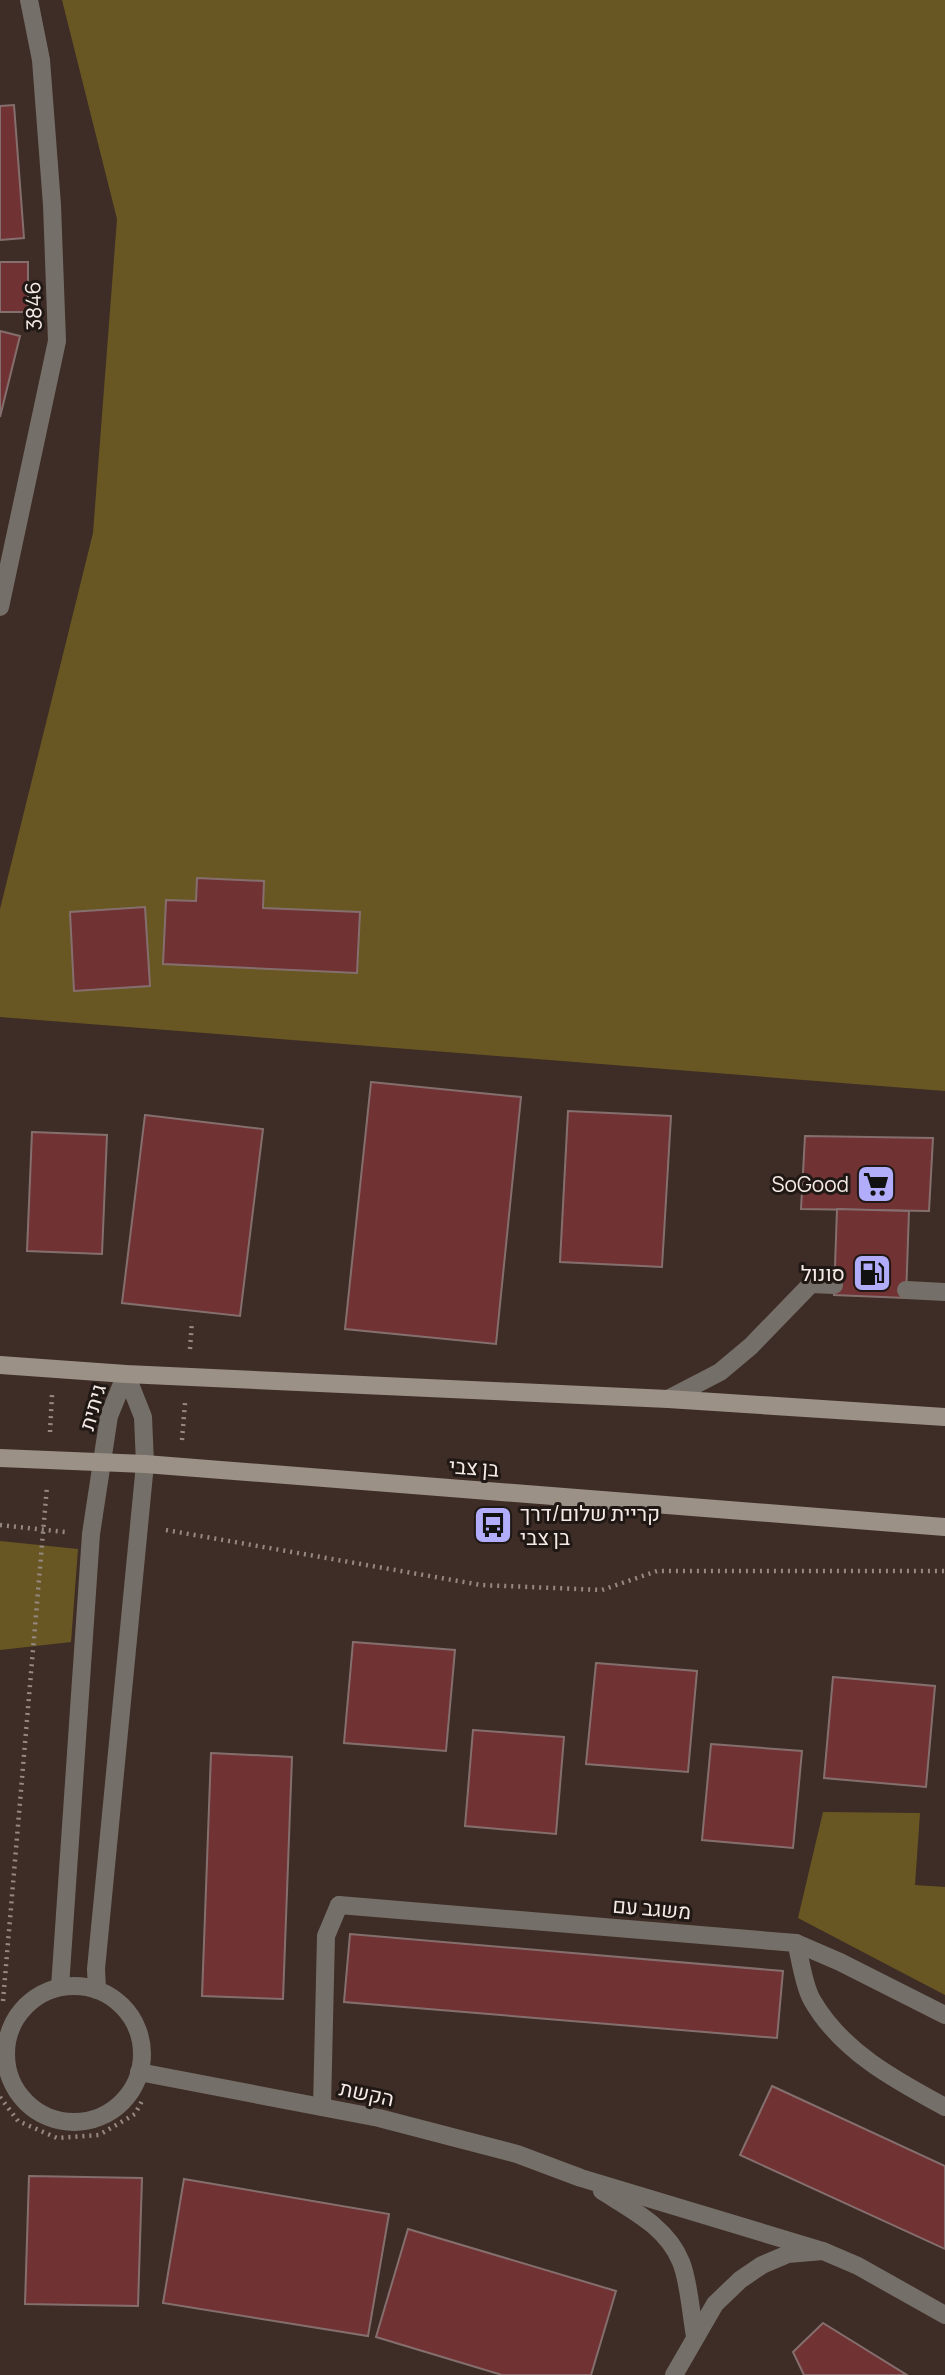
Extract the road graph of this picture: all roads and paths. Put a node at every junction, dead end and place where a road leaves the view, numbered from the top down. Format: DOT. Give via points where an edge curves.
graph roads {
  1 [pos="29,0"];
  2 [pos="0,607"];
  3 [pos="834,1285"];
  4 [pos="906,1290"];
  5 [pos="945,1292"];
  6 [pos="192,1321"];
  7 [pos="0,1365"];
  8 [pos="126,1374"];
  9 [pos="187,1377"];
  10 [pos="668,1399"];
  11 [pos="945,1418"];
  12 [pos="0,1458"];
  13 [pos="102,1464"];
  14 [pos="145,1464"];
  15 [pos="179,1467"];
  16 [pos="168,1517"];
  17 [pos="0,1525"];
  18 [pos="945,1527"];
  19 [pos="44,1530"];
  20 [pos="91,1534"];
  21 [pos="945,1571"];
  22 [pos="796,1942"];
  23 [pos="60,1987"];
  24 [pos="97,1990"];
  25 [pos="3,2001"];
  26 [pos="945,2015"];
  27 [pos="3,2053"];
  28 [pos="148,2074"];
  29 [pos="0,2097"];
  30 [pos="322,2107"];
  31 [pos="945,2107"];
  32 [pos="581,2178"];
  33 [pos="823,2251"];
  34 [pos="945,2315"];
  35 [pos="695,2336"];
  36 [pos="674,2375"];
  1 -- 2 [label="street, 3846" via="41,60 57,341"];
  3 -- 10 [label="street" via="811,1284 720,1372"];
  4 -- 5 [label="street"];
  6 -- 9 [label="path"];
  7 -- 8 [label="main road"];
  8 -- 9 [label="main road"];
  8 -- 13 [label="street, גיתית" via="109,1416"];
  8 -- 14 [label="street, גיתית" via="143,1417"];
  9 -- 10 [label="main road"];
  9 -- 15 [label="path"];
  10 -- 11 [label="main road"];
  12 -- 13 [label="main road, בן צבי"];
  13 -- 14 [label="main road, בן צבי"];
  13 -- 20 [label="street, גיתית"];
  14 -- 15 [label="main road, בן צבי"];
  14 -- 24 [label="street, גיתית"];
  15 -- 18 [label="main road, בן צבי"];
  16 -- 21 [label="path" via="165,1530 481,1585 602,1590 657,1571"];
  17 -- 19 [label="path"];
  19 -- 20 [label="path"];
  19 -- 25 [label="path"];
  20 -- 23 [label="street, גיתית"];
  22 -- 26 [label="street, משגב עם"];
  22 -- 30 [label="street, משגב עם" via="339,1905 327,1936"];
  22 -- 31 [label="street" via="811,1999 846,2044 894,2079"];
  23 -- 24 [label="street"];
  23 -- 27 [label="street" via="38,1995 21,2010"];
  24 -- 28 [label="street" via="130,2014"];
  27 -- 28 [label="street" via="18,2094 33,2110 52,2119 96,2119 116,2108"];
  28 -- 29 [label="path" via="135,2113 99,2135 57,2138 18,2121"];
  28 -- 30 [label="street, הקשת"];
  30 -- 32 [label="street, הקשת" via="517,2154"];
  32 -- 33 [label="street, הקשת"];
  32 -- 35 [label="street, הקשת" via="666,2236 681,2263"];
  33 -- 34 [label="street, הקשת"];
  33 -- 35 [label="street, הקשת" via="788,2254 762,2265 715,2304"];
  35 -- 36 [label="street, הקשת"];
}
